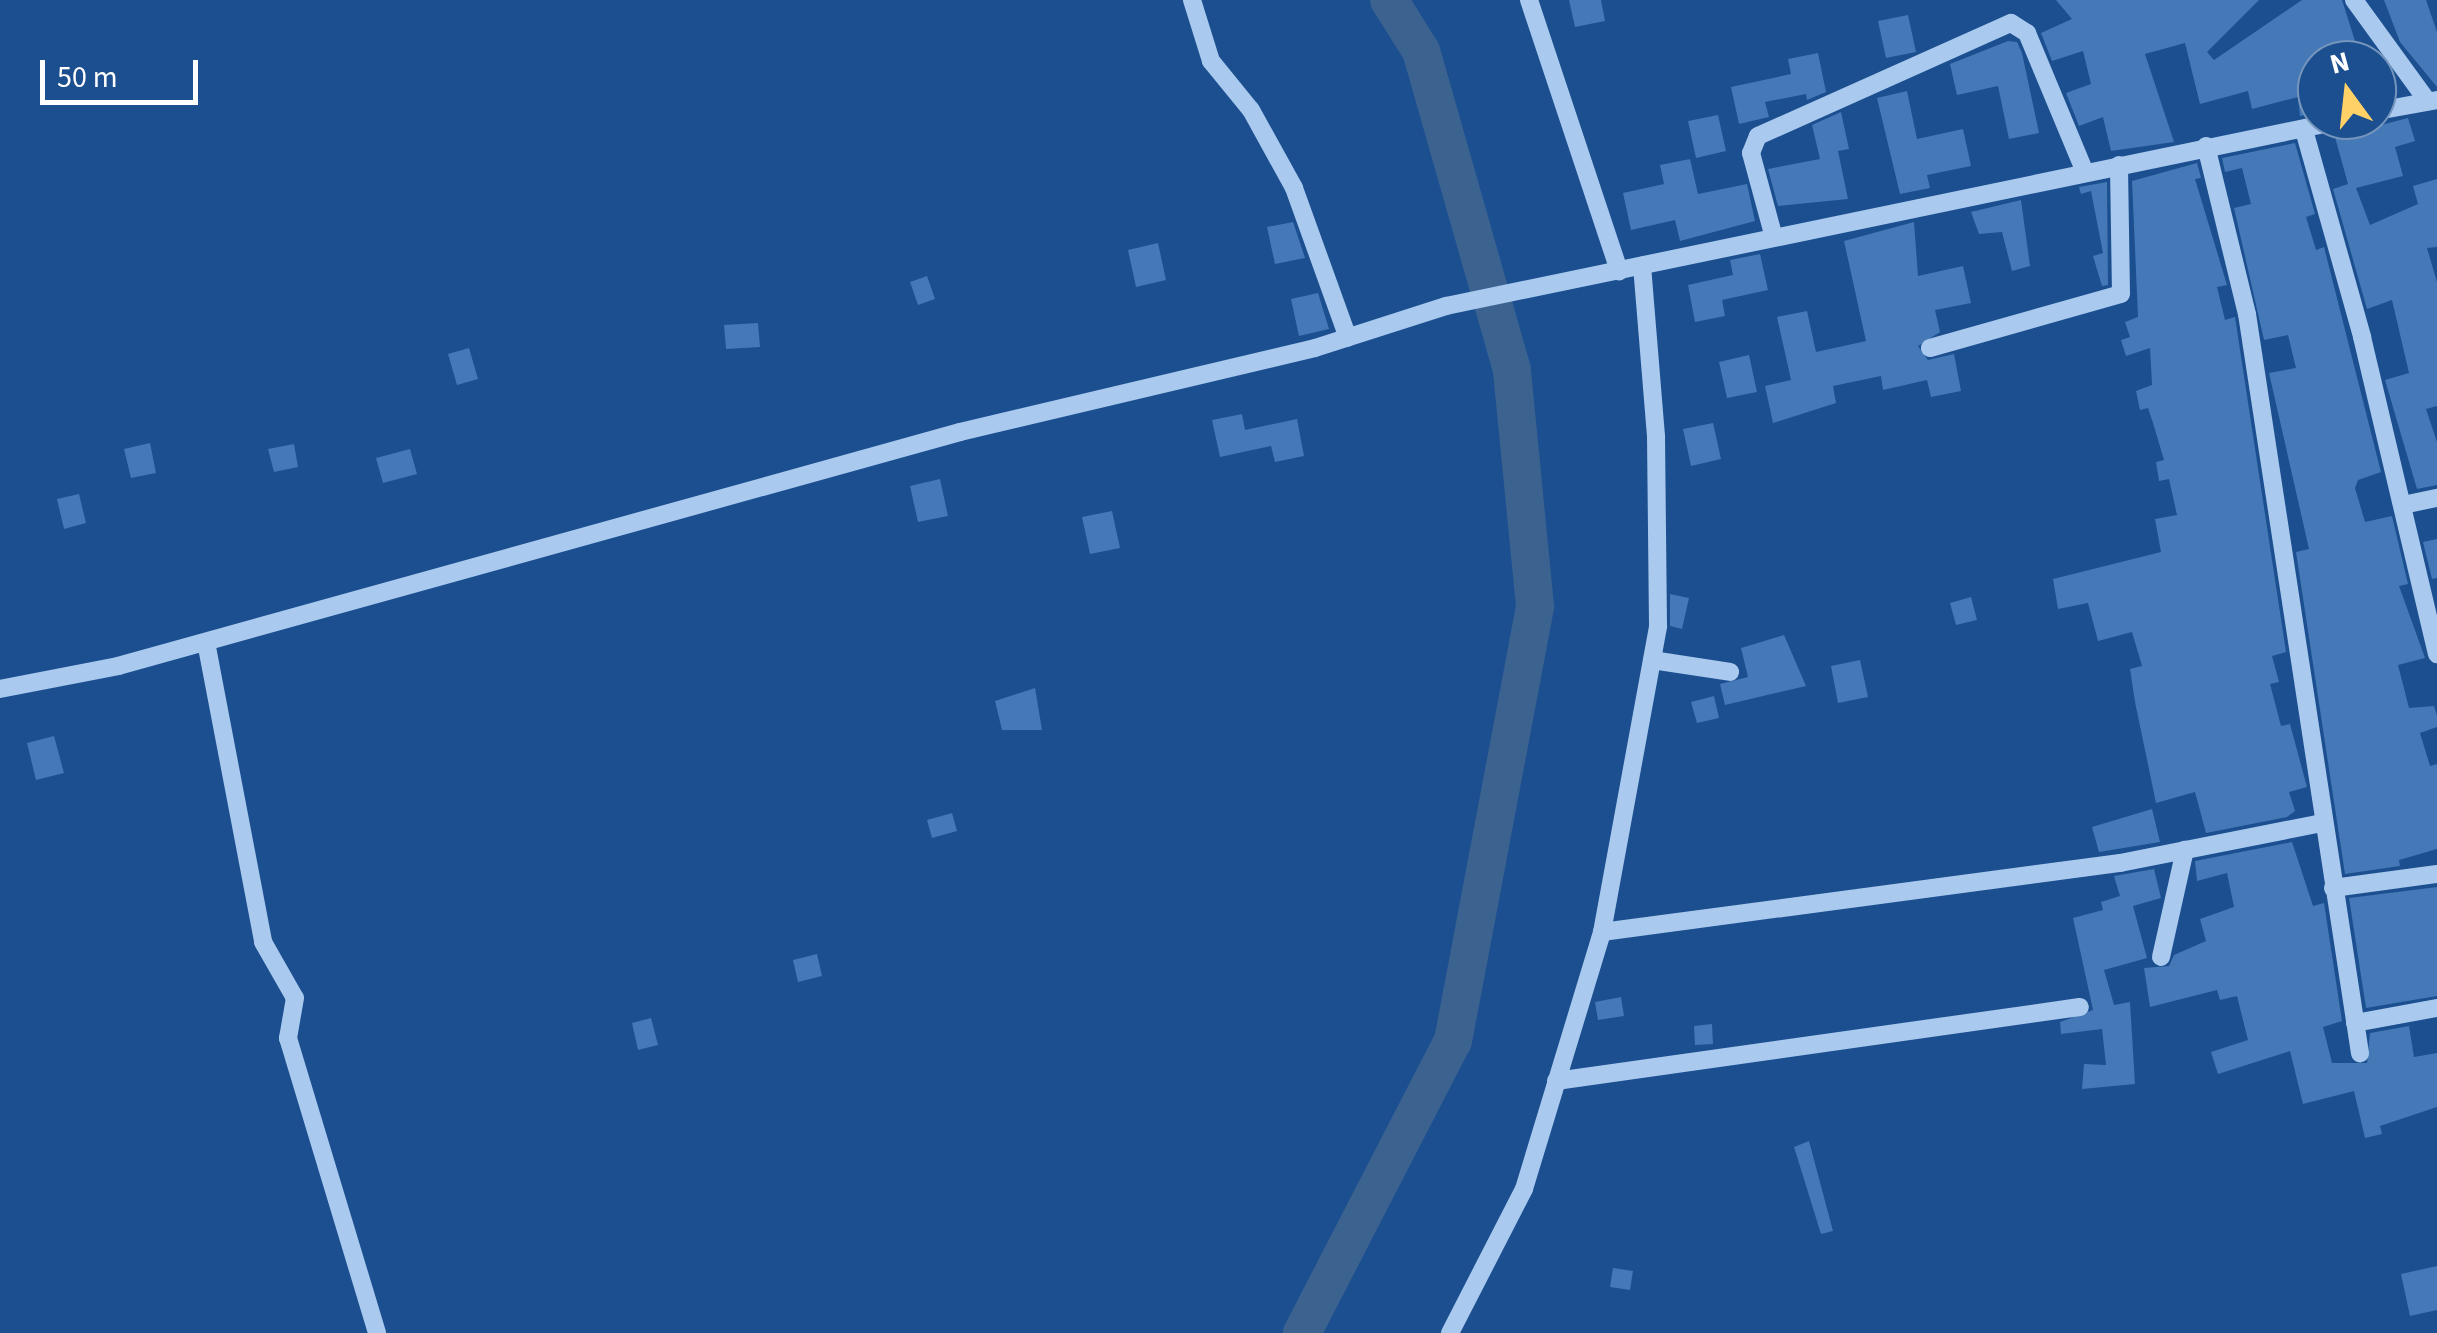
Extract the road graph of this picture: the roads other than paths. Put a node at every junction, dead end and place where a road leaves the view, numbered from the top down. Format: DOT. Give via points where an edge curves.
graph roads {
  1 [pos="1192,0"];
  2 [pos="1529,0"];
  3 [pos="2354,0"];
  4 [pos="2431,99"];
  5 [pos="2397,107"];
  6 [pos="2297,131"];
  7 [pos="2307,140"];
  8 [pos="2206,146"];
  9 [pos="2119,165"];
  10 [pos="2086,172"];
  11 [pos="1774,234"];
  12 [pos="1642,266"];
  13 [pos="1619,270"];
  14 [pos="1348,338"];
  15 [pos="1930,348"];
  16 [pos="2437,498"];
  17 [pos="2403,505"];
  18 [pos="206,642"];
  19 [pos="2437,654"];
  20 [pos="1652,660"];
  21 [pos="1730,672"];
  22 [pos="0,690"];
  23 [pos="2322,823"];
  24 [pos="2185,850"];
  25 [pos="2437,874"];
  26 [pos="2333,888"];
  27 [pos="1602,932"];
  28 [pos="2161,957"];
  29 [pos="2080,1007"];
  30 [pos="2437,1008"];
  31 [pos="2355,1023"];
  32 [pos="2360,1053"];
  33 [pos="1556,1082"];
  34 [pos="377,1333"];
  35 [pos="1450,1333"];
  1 -- 14 [label="street" via="1211,61 1251,110 1294,188"];
  2 -- 13 [label="street"];
  3 -- 4 [label="street"];
  4 -- 5 [label="street"];
  6 -- 8 [label="street"];
  7 -- 17 [label="street"];
  8 -- 9 [label="street"];
  8 -- 23 [label="street" via="2247,314"];
  9 -- 10 [label="street"];
  9 -- 15 [label="street" via="2121,294"];
  10 -- 11 [label="street" via="1862,222"];
  10 -- 11 [label="street" via="2026,33 2011,24 1758,136 1751,153"];
  11 -- 12 [label="street"];
  12 -- 13 [label="street"];
  12 -- 20 [label="street" via="1656,436 1658,626"];
  13 -- 14 [label="street" via="1446,306"];
  14 -- 18 [label="street" via="960,432"];
  16 -- 17 [label="street"];
  17 -- 19 [label="street"];
  18 -- 22 [label="street"];
  18 -- 34 [label="street" via="263,942 295,998 288,1038"];
  20 -- 21 [label="street"];
  20 -- 27 [label="street"];
  23 -- 24 [label="street"];
  23 -- 26 [label="street"];
  24 -- 27 [label="street"];
  24 -- 28 [label="street"];
  25 -- 26 [label="street"];
  26 -- 31 [label="street"];
  27 -- 33 [label="street"];
  29 -- 33 [label="street"];
  30 -- 31 [label="street"];
  31 -- 32 [label="street"];
  33 -- 35 [label="street" via="1524,1188"];
}
